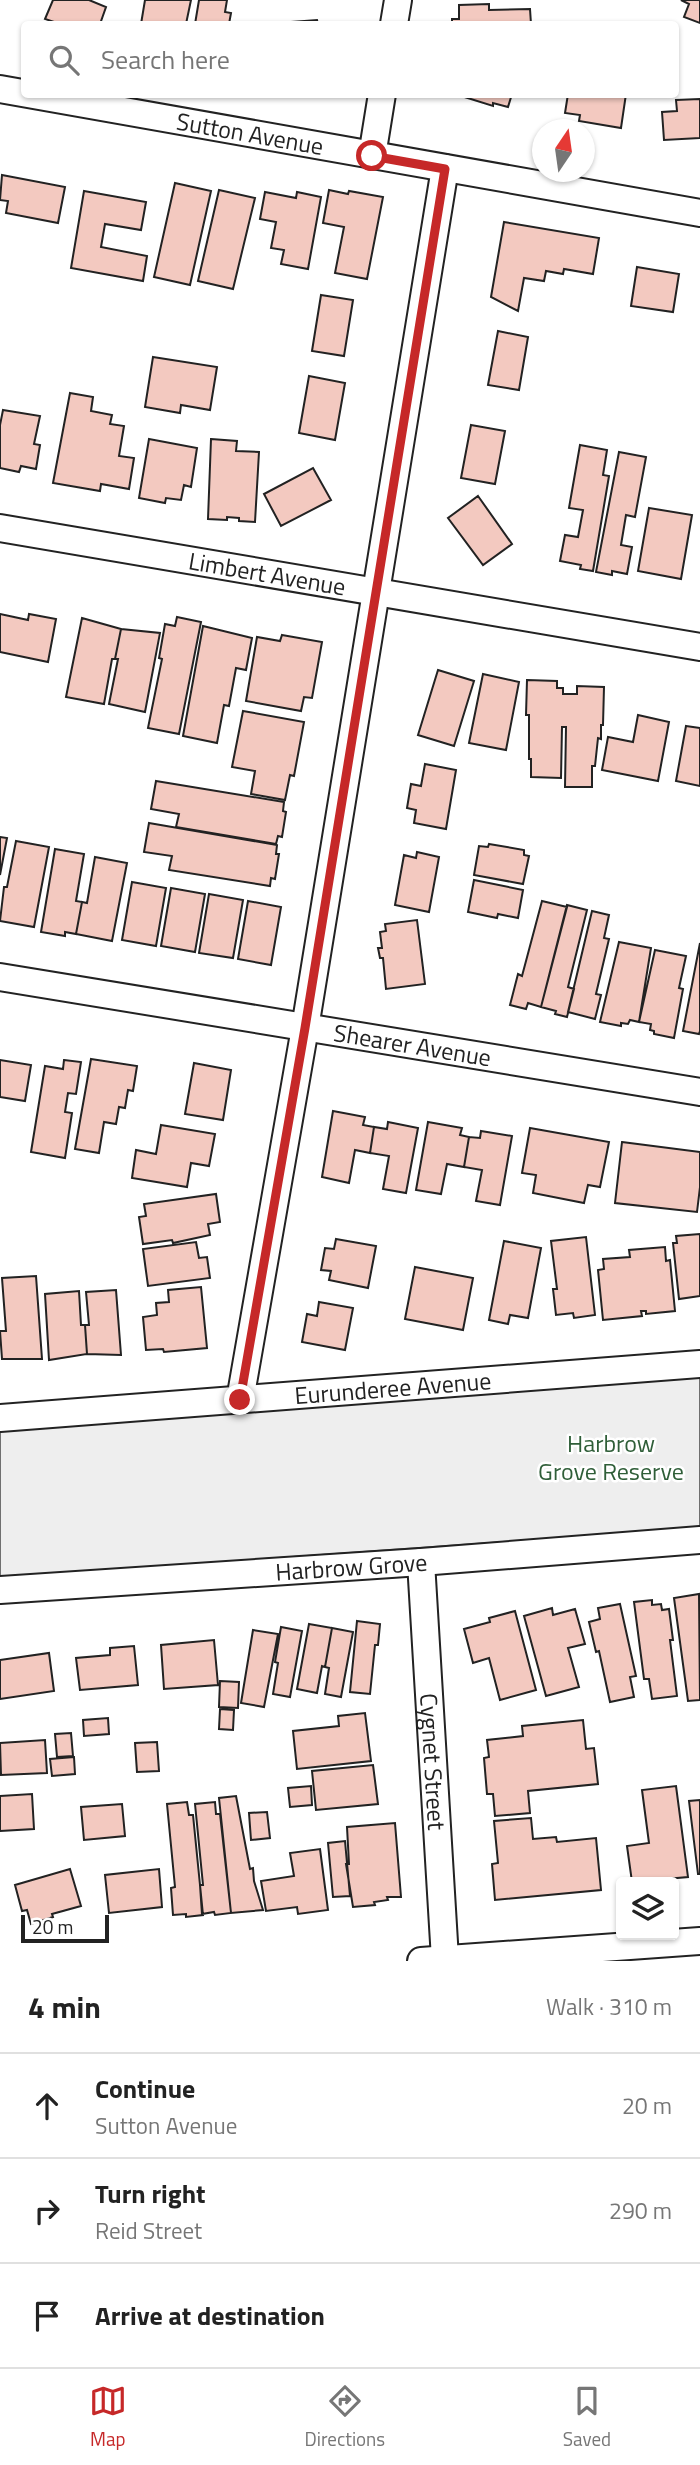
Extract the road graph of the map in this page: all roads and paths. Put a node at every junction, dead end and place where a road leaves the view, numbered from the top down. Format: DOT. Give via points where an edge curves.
graph roads {
  1 [pos="398,0"];
  2 [pos="394,21"];
  3 [pos="3,90"];
  4 [pos="21,93"];
  5 [pos="48,98"];
  6 [pos="381,98"];
  7 [pos="372,156"];
  8 [pos="445,169"];
  9 [pos="700,213"];
  10 [pos="0,528"];
  11 [pos="377,591"];
  12 [pos="700,647"];
  13 [pos="0,976"];
  14 [pos="305,1028"];
  15 [pos="700,1092"];
  16 [pos="700,1364"];
  17 [pos="240,1400"];
  18 [pos="0,1418"];
  19 [pos="700,1540"];
  20 [pos="421,1562"];
  21 [pos="0,1590"];
  22 [pos="700,1941"];
  23 [pos="507,1958"];
  24 [pos="433,1960"];
  1 -- 2 [label="street"];
  3 -- 4 [label="street, Sutton Avenue"];
  5 -- 7 [label="street, Sutton Avenue"];
  6 -- 7 [label="street"];
  7 -- 8 [label="street, Sutton Avenue"];
  8 -- 9 [label="street, Sutton Avenue"];
  8 -- 11 [label="street"];
  10 -- 11 [label="street, Limbert Avenue"];
  11 -- 12 [label="street, Limbert Avenue"];
  11 -- 14 [label="street"];
  13 -- 14 [label="street, Shearer Avenue"];
  14 -- 15 [label="street, Shearer Avenue"];
  14 -- 17 [label="street"];
  16 -- 17 [label="street, Eurunderee Avenue"];
  17 -- 18 [label="street, Eurunderee Avenue"];
  19 -- 20 [label="street, Harbrow Grove"];
  20 -- 21 [label="street, Harbrow Grove"];
  20 -- 24 [label="street, Cygnet Street"];
  22 -- 23 [label="street"];
  23 -- 24 [label="street"];
}
